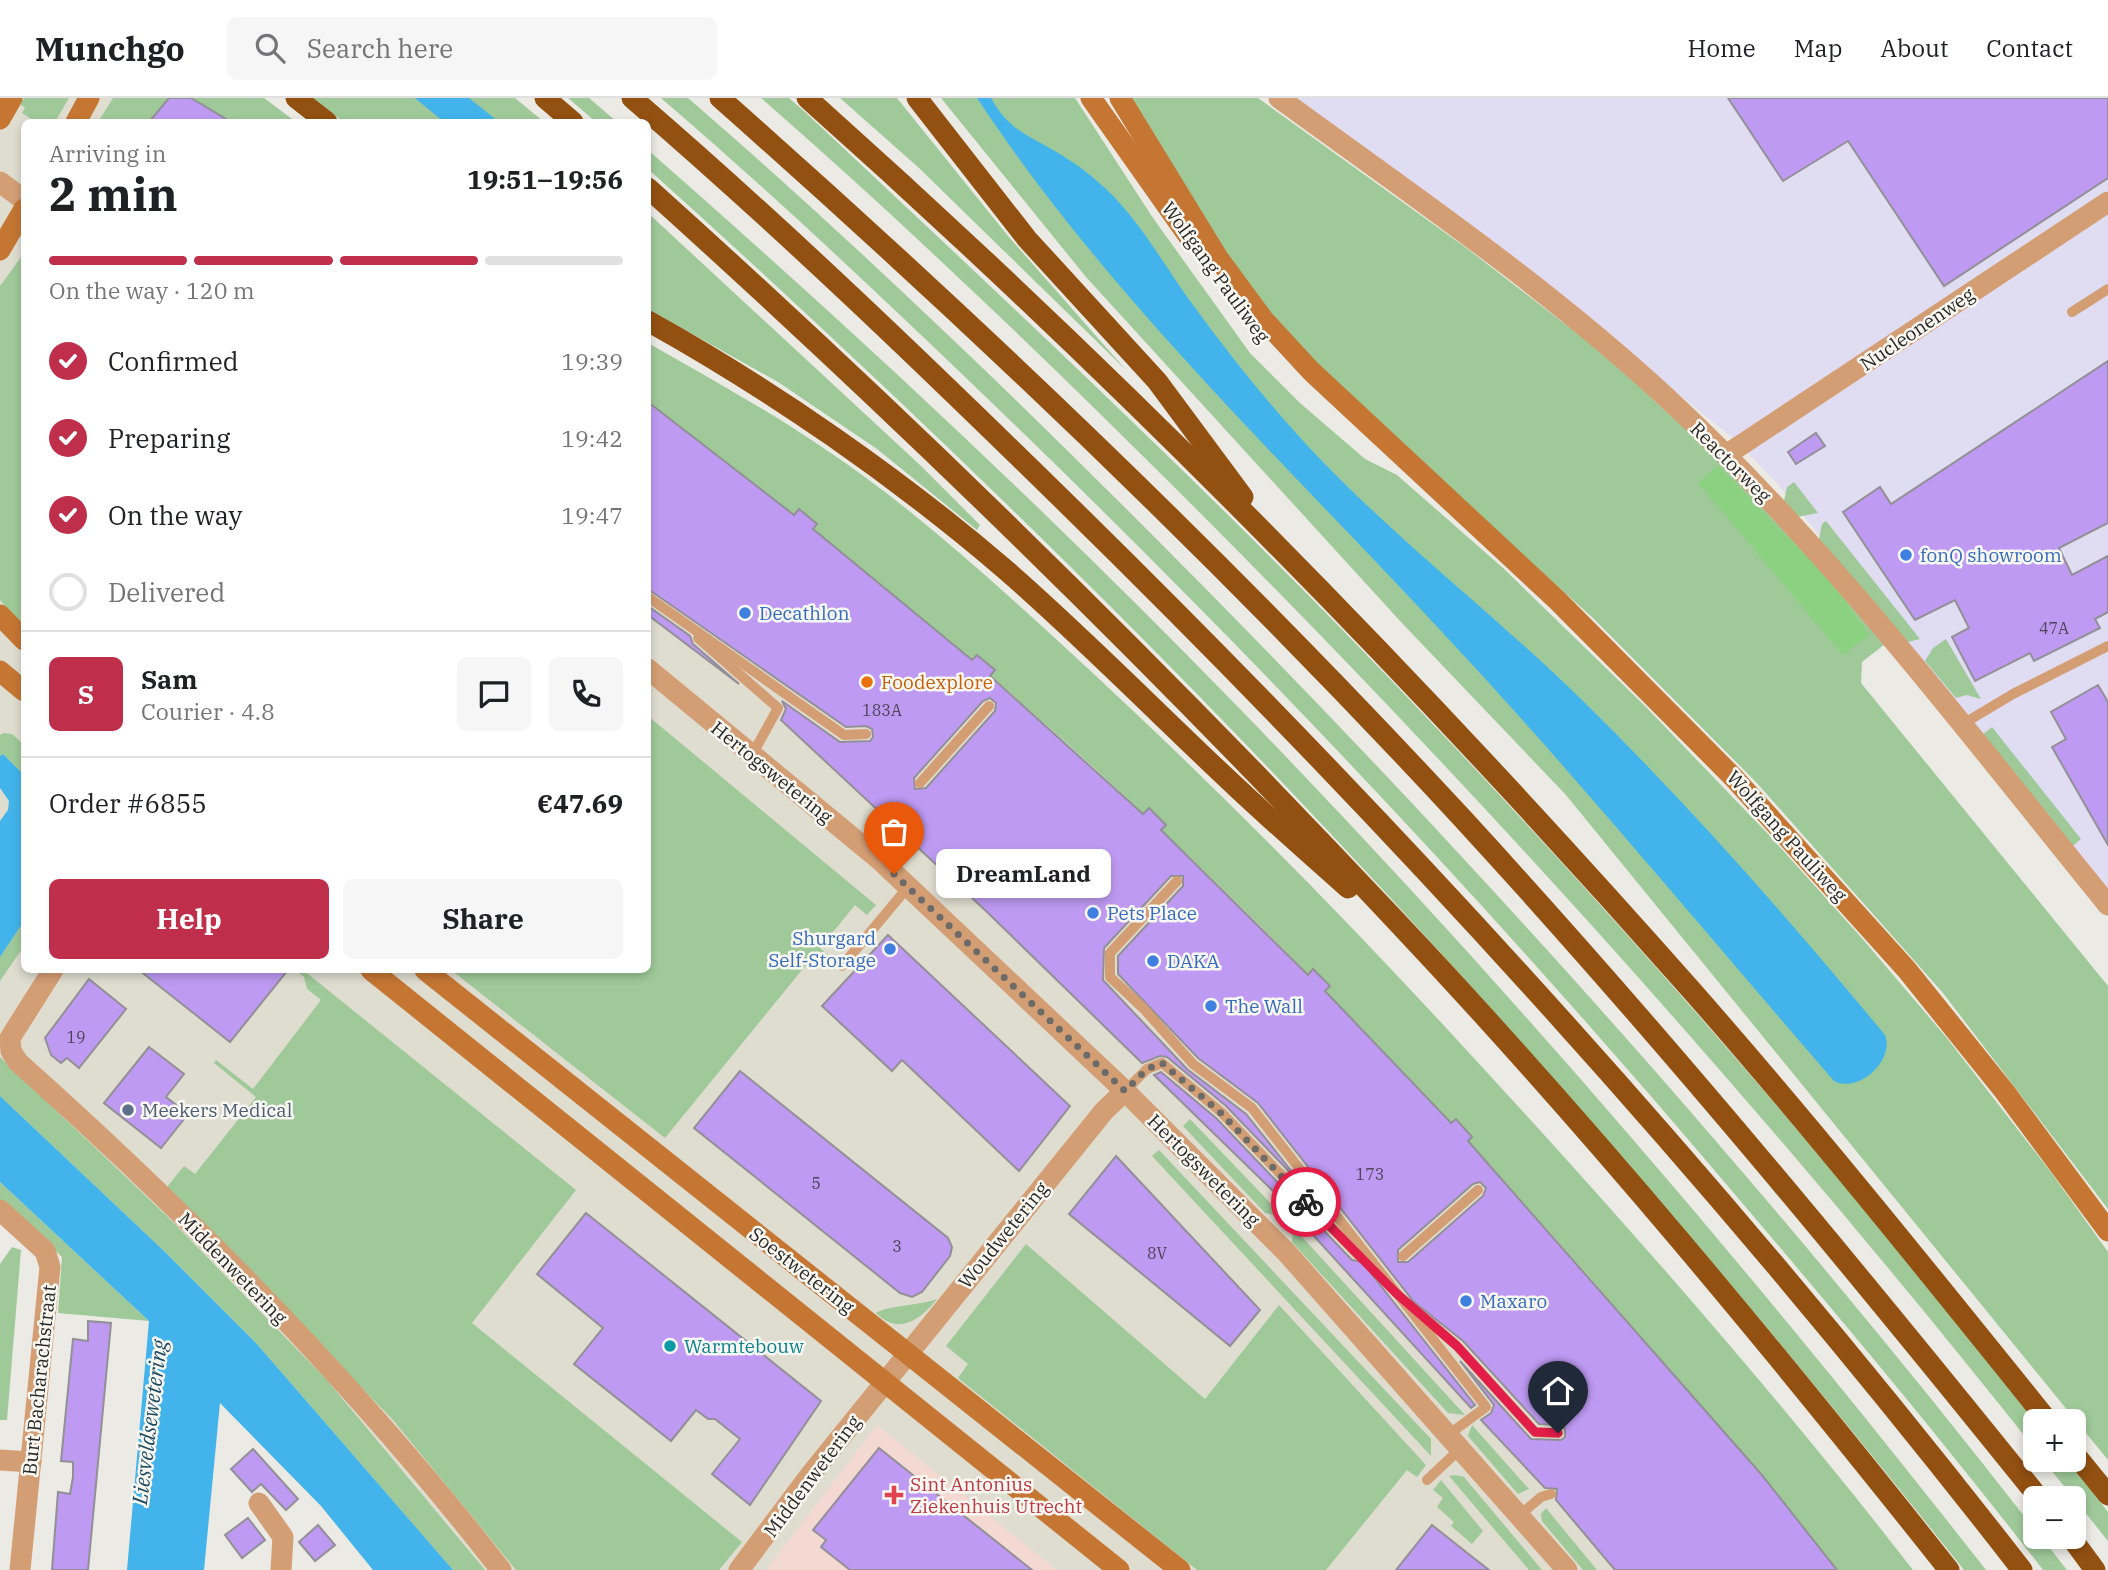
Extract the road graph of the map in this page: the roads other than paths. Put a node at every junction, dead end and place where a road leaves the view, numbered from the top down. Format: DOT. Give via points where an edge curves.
graph roads {
  1 [pos="89,98"];
  2 [pos="296,98"];
  3 [pos="545,98"];
  4 [pos="632,98"];
  5 [pos="720,98"];
  6 [pos="807,98"];
  7 [pos="917,98"];
  8 [pos="1091,98"];
  9 [pos="1120,98"];
  10 [pos="1279,98"];
  11 [pos="12,99"];
  12 [pos="0,118"];
  13 [pos="78,119"];
  14 [pos="323,119"];
  15 [pos="570,119"];
  16 [pos="0,182"];
  17 [pos="651,191"];
  18 [pos="21,198"];
  19 [pos="2108,202"];
  20 [pos="21,214"];
  21 [pos="0,250"];
  22 [pos="2108,289"];
  23 [pos="2073,312"];
  24 [pos="651,323"];
  25 [pos="1726,455"];
  26 [pos="1425,480"];
  27 [pos="1295,565"];
  28 [pos="651,599"];
  29 [pos="651,600"];
  30 [pos="0,615"];
  31 [pos="21,637"];
  32 [pos="2108,646"];
  33 [pos="0,671"];
  34 [pos="651,671"];
  35 [pos="21,688"];
  36 [pos="989,706"];
  37 [pos="1961,724"];
  38 [pos="866,734"];
  39 [pos="752,755"];
  40 [pos="920,783"];
  41 [pos="1177,881"];
  42 [pos="908,887"];
  43 [pos="2108,905"];
  44 [pos="842,967"];
  45 [pos="51,973"];
  46 [pos="375,973"];
  47 [pos="429,973"];
  48 [pos="1449,978"];
  49 [pos="1125,1091"];
  50 [pos="1478,1190"];
  51 [pos="0,1210"];
  52 [pos="2108,1231"];
  53 [pos="1403,1256"];
  54 [pos="1396,1293"];
  55 [pos="908,1353"];
  56 [pos="885,1382"];
  57 [pos="2038,1409"];
  58 [pos="1558,1433"];
  59 [pos="1454,1442"];
  60 [pos="0,1460"];
  61 [pos="31,1462"];
  62 [pos="2086,1468"];
  63 [pos="1427,1480"];
  64 [pos="2029,1486"];
  65 [pos="1551,1494"];
  66 [pos="2108,1495"];
  67 [pos="259,1503"];
  68 [pos="1519,1516"];
  69 [pos="2080,1549"];
  70 [pos="20,1570"];
  71 [pos="281,1570"];
  72 [pos="501,1570"];
  73 [pos="739,1570"];
  74 [pos="1119,1570"];
  75 [pos="1180,1570"];
  76 [pos="1567,1570"];
  77 [pos="1949,1570"];
  78 [pos="2022,1570"];
  79 [pos="2095,1570"];
  1 -- 13 [label="main road"];
  2 -- 14 [label="highway"];
  3 -- 15 [label="highway"];
  4 -- 78 [label="highway" via="895,335 1185,619 1467,912 1718,1195"];
  5 -- 64 [label="highway" via="1029,382 1229,577 1462,819 1760,1157"];
  6 -- 27 [label="highway" via="1082,353"];
  7 -- 27 [label="highway" via="1027,239 1157,382"];
  8 -- 26 [label="main road, Wolfgang Pauliweg" via="1254,328 1301,380 1392,460"];
  9 -- 26 [label="main road, Wolfgang Pauliweg" via="1218,258 1263,318 1311,371 1398,449"];
  10 -- 25 [label="street, Reactorweg" via="1487,250 1610,347"];
  11 -- 12 [label="main road"];
  16 -- 18 [label="street"];
  17 -- 48 [label="highway" via="906,424 1060,574"];
  19 -- 25 [label="street, Nucleonenweg"];
  20 -- 21 [label="main road"];
  22 -- 23 [label="lane"];
  24 -- 48 [label="highway" via="858,454 932,509 1113,667 1233,785"];
  25 -- 37 [label="street, Reactorweg" via="1832,568"];
  26 -- 52 [label="main road, Wolfgang Pauliweg" via="1651,692 1814,864 2005,1092"];
  27 -- 57 [label="highway" via="1492,770 1693,992"];
  28 -- 38 [label="lane" via="844,735"];
  29 -- 39 [label="lane" via="778,708"];
  30 -- 31 [label="main road"];
  32 -- 37 [label="lane"];
  33 -- 35 [label="main road"];
  34 -- 39 [label="street, Hertogswetering"];
  36 -- 40 [label="lane"];
  37 -- 43 [label="street, Reactorweg"];
  39 -- 42 [label="street, Hertogswetering"];
  41 -- 54 [label="lane" via="1110,953 1110,977 1194,1064 1252,1108"];
  42 -- 44 [label="lane"];
  42 -- 49 [label="street, Hertogswetering"];
  45 -- 72 [label="street, Middenwetering" via="10,1038 18,1062 156,1187 286,1323 392,1438"];
  46 -- 56 [label="main road, Soestwetering"];
  47 -- 55 [label="main road, Soestwetering"];
  48 -- 77 [label="highway" via="1692,1256"];
  49 -- 54 [label="lane" via="1147,1069 1162,1063 1220,1112"];
  49 -- 55 [label="street, Woudwetering"];
  49 -- 59 [label="street, Hertogswetering" via="1287,1253"];
  50 -- 53 [label="lane"];
  51 -- 61 [label="street, Burt Bacharachstraat" via="45,1251 50,1267"];
  54 -- 58 [label="lane" via="1457,1346 1535,1432"];
  54 -- 59 [label="lane" via="1486,1407"];
  55 -- 56 [label="street, Woudwetering"];
  55 -- 75 [label="main road, Soestwetering"];
  56 -- 73 [label="street, Middenwetering"];
  56 -- 74 [label="main road, Soestwetering"];
  59 -- 63 [label="lane"];
  59 -- 68 [label="street, Hertogswetering"];
  60 -- 61 [label="street"];
  61 -- 70 [label="street, Burt Bacharachstraat"];
  62 -- 66 [label="highway"];
  65 -- 68 [label="lane"];
  67 -- 71 [label="street" via="283,1537"];
  68 -- 76 [label="street, Hertogswetering"];
  69 -- 79 [label="highway"];
}
